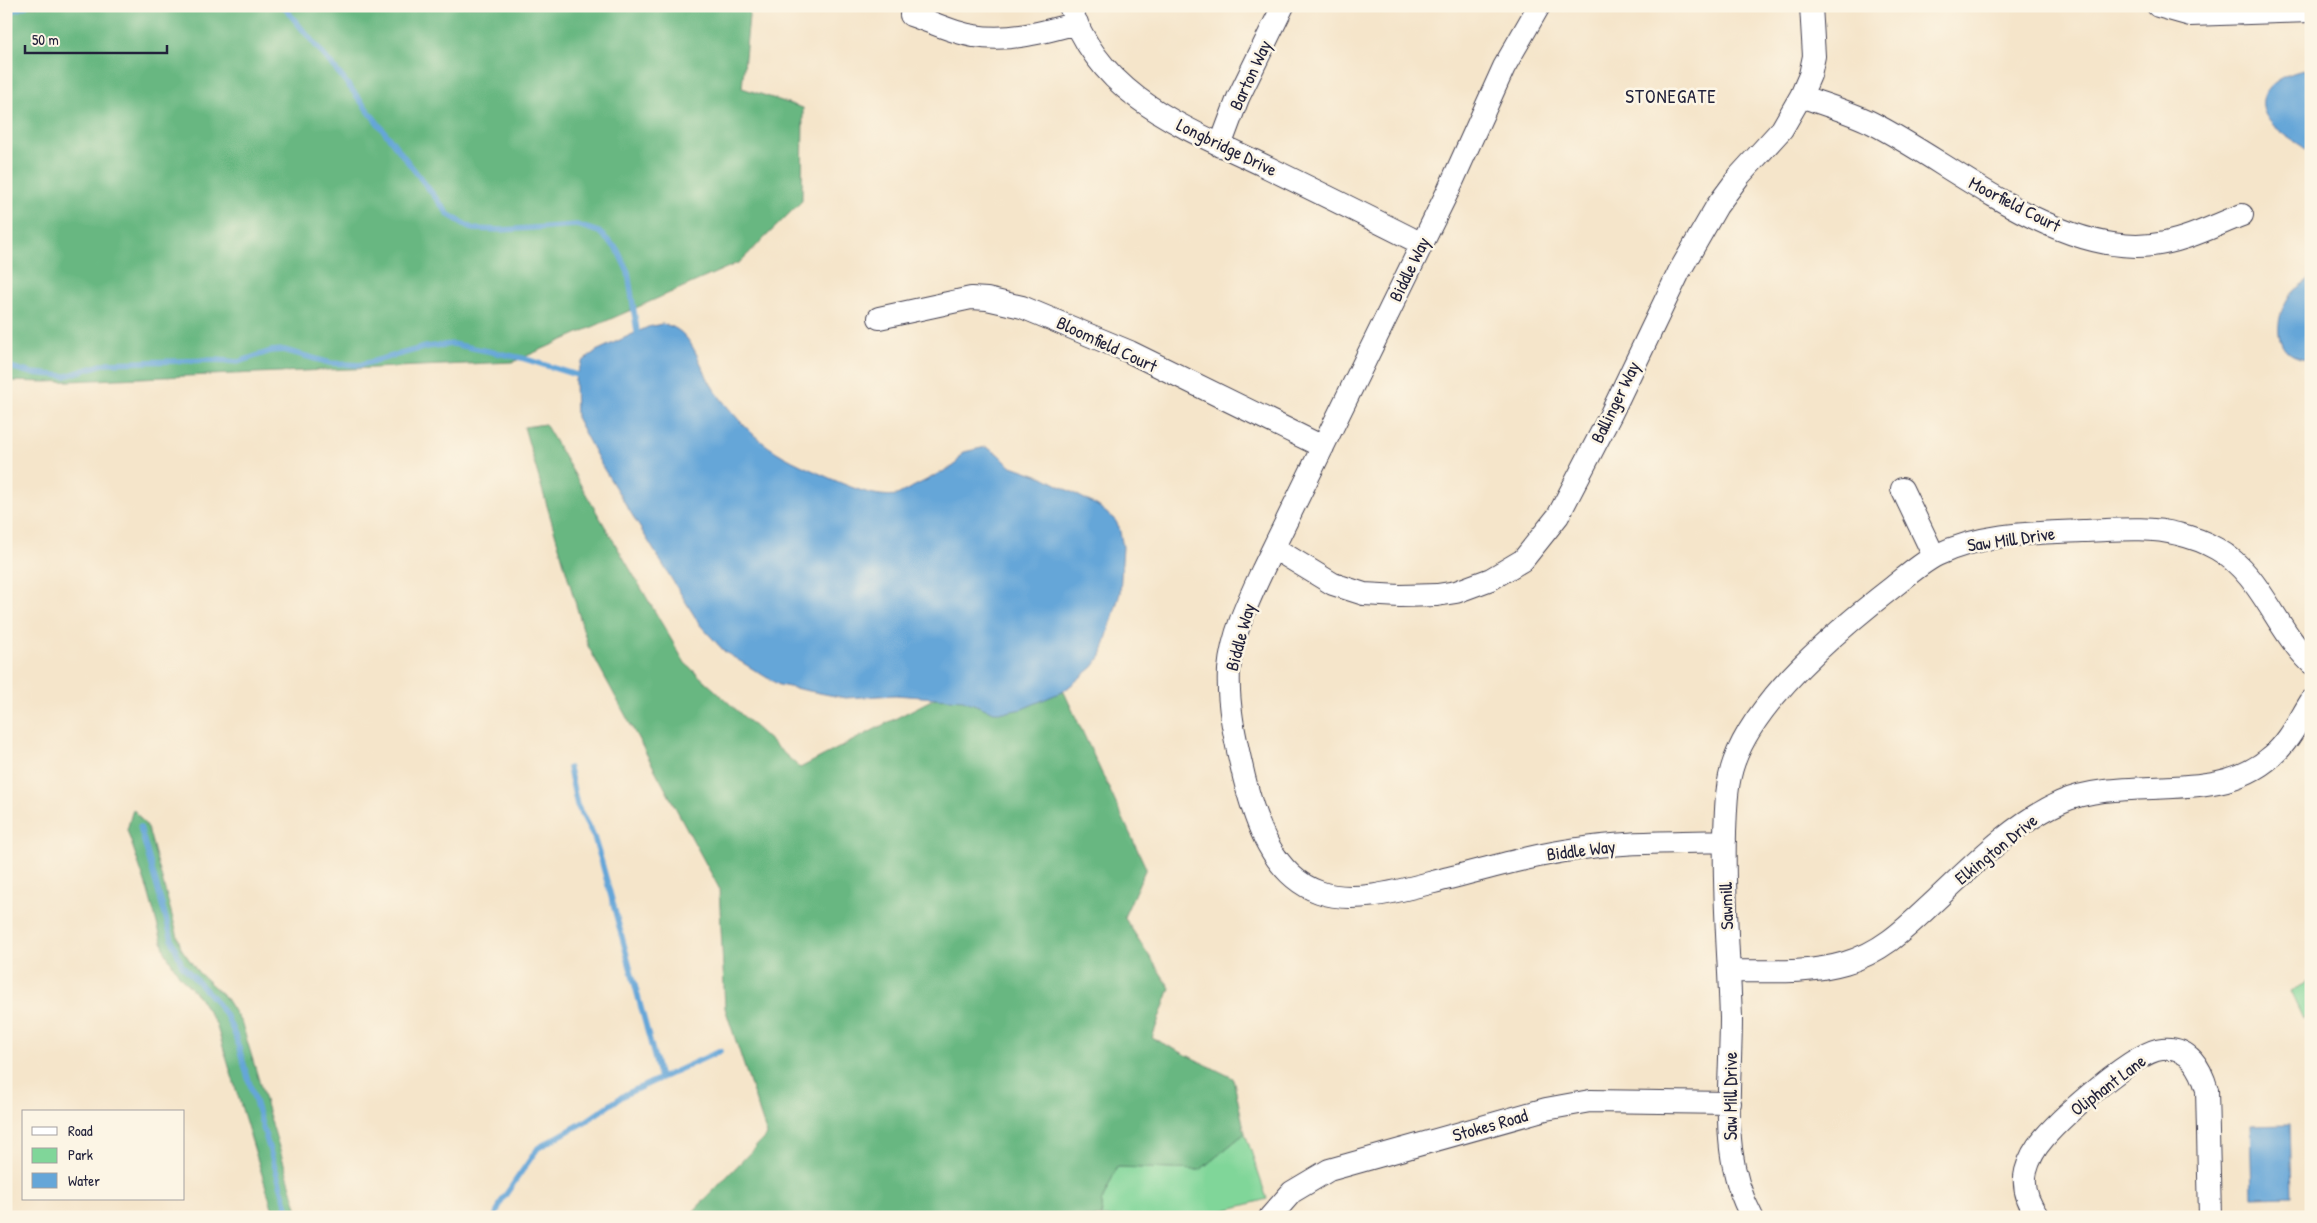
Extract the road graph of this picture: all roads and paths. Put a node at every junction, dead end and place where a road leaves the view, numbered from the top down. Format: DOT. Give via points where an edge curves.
graph roads {
  1 [pos="1283,6"];
  2 [pos="1539,6"];
  3 [pos="1811,6"];
  4 [pos="2158,6"];
  5 [pos="2311,11"];
  6 [pos="911,15"];
  7 [pos="1074,15"];
  8 [pos="1801,96"];
  9 [pos="1220,146"];
  10 [pos="2242,215"];
  11 [pos="1422,244"];
  12 [pos="879,318"];
  13 [pos="1323,447"];
  14 [pos="1902,489"];
  15 [pos="1274,548"];
  16 [pos="1934,556"];
  17 [pos="2311,662"];
  18 [pos="2311,701"];
  19 [pos="1725,841"];
  20 [pos="1729,971"];
  21 [pos="1730,1103"];
  22 [pos="1270,1217"];
  23 [pos="1752,1217"];
  24 [pos="2038,1217"];
  25 [pos="2210,1217"];
  1 -- 9 [label="street, Barton Way" via="1238,98"];
  2 -- 11 [label="street, Biddle Way" via="1504,66"];
  3 -- 8 [label="street, Ballinger Way" via="1814,56"];
  4 -- 5 [label="street" via="2190,15"];
  6 -- 7 [label="street" via="960,33 988,38 1030,35"];
  7 -- 9 [label="street, Longbridge Drive" via="1094,56 1140,101"];
  8 -- 10 [label="street, Moorfield Court" via="1872,123 2034,217 2098,241 2133,245 2168,243"];
  8 -- 15 [label="street, Ballinger Way" via="1782,129 1717,206 1679,272 1558,516 1523,560 1492,579 1456,592 1400,596 1364,594 1333,584"];
  9 -- 11 [label="street, Longbridge Drive"];
  11 -- 13 [label="street, Biddle Way"];
  12 -- 13 [label="street, Bloomfield Court" via="971,298 1022,307 1130,352"];
  13 -- 15 [label="street, Biddle Way"];
  14 -- 16 [label="street"];
  15 -- 19 [label="street, Biddle Way" via="1243,616 1230,668 1229,694 1236,743 1254,808 1271,849 1283,868 1300,883 1334,896 1362,896 1580,848"];
  16 -- 17 [label="street, Saw Mill Drive" via="1963,545 2010,535 2115,530 2176,533 2216,548 2234,560 2249,575 2281,628"];
  16 -- 19 [label="street, Saw Mill Drive" via="1826,644 1758,717 1734,762 1728,787"];
  18 -- 20 [label="street, Elkington Drive" via="2272,756 2237,777 2195,785 2085,794 2043,811 1972,867 1898,936 1864,956 1811,970"];
  19 -- 20 [label="street, Sawmill"];
  20 -- 21 [label="street, Saw Mill Drive"];
  21 -- 22 [label="street, Stokes Road" via="1590,1102 1546,1109 1329,1170 1292,1192"];
  21 -- 23 [label="street, Saw Mill Drive" via="1730,1147 1734,1173 1741,1197"];
  24 -- 25 [label="street, Oliphant Lane" via="2029,1204 2025,1188 2032,1154 2069,1114 2114,1076 2145,1055 2161,1049 2178,1050 2193,1059 2205,1082"];
}
